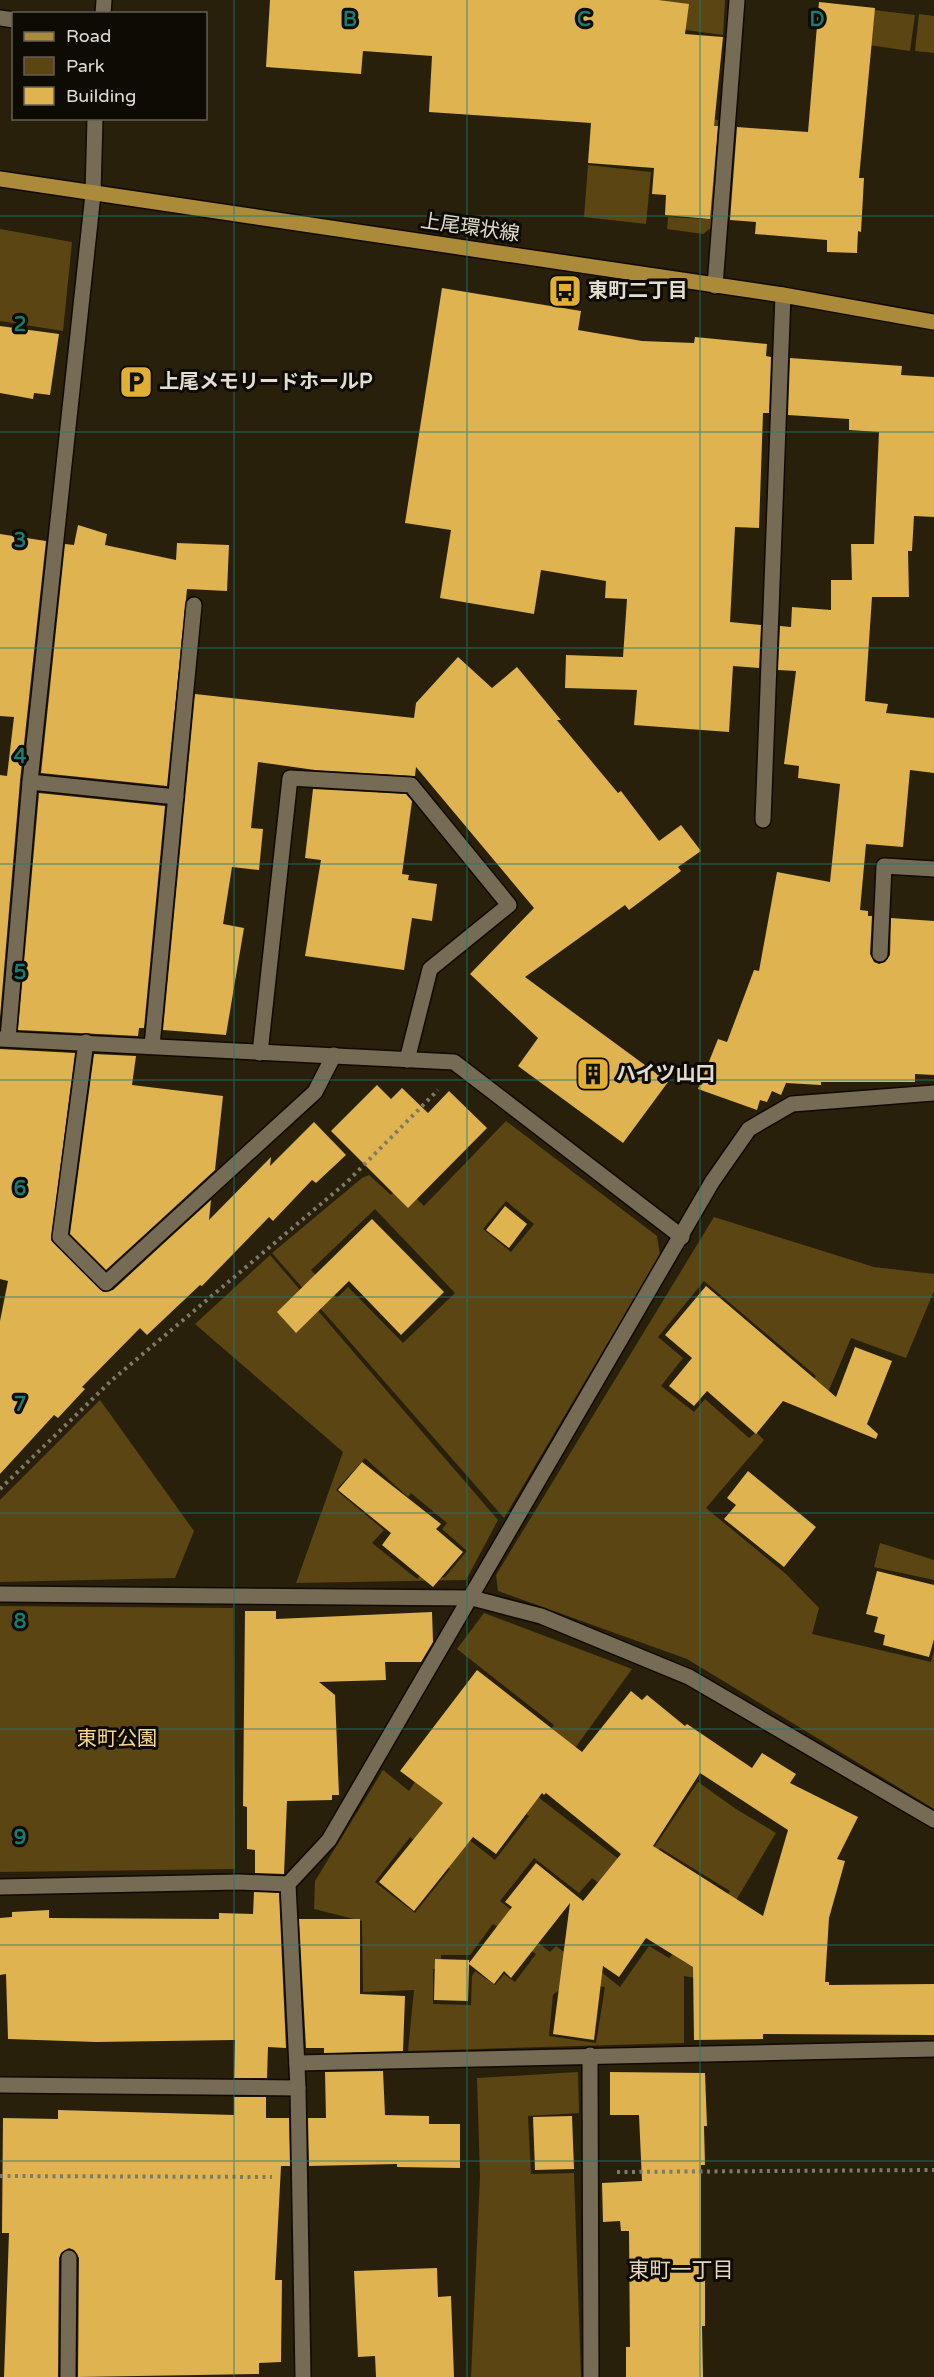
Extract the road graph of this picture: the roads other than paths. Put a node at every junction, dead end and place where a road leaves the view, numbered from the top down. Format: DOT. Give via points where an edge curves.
graph roads {
  1 [pos="736,0"];
  2 [pos="95,120"];
  3 [pos="0,179"];
  4 [pos="93,194"];
  5 [pos="715,286"];
  6 [pos="783,296"];
  7 [pos="934,322"];
  8 [pos="194,605"];
  9 [pos="30,782"];
  10 [pos="176,797"];
  11 [pos="763,820"];
  12 [pos="934,869"];
  13 [pos="880,954"];
  14 [pos="4,1038"];
  15 [pos="86,1042"];
  16 [pos="152,1046"];
  17 [pos="260,1053"];
  18 [pos="334,1055"];
  19 [pos="407,1060"];
  20 [pos="934,1093"];
  21 [pos="682,1237"];
  22 [pos="0,1594"];
  23 [pos="472,1598"];
  24 [pos="934,1820"];
  25 [pos="288,1884"];
  26 [pos="0,1887"];
  27 [pos="934,2049"];
  28 [pos="590,2055"];
  29 [pos="297,2063"];
  30 [pos="0,2085"];
  31 [pos="298,2088"];
  32 [pos="69,2258"];
  33 [pos="68,2377"];
  34 [pos="303,2377"];
  35 [pos="591,2377"];
  1 -- 5 [label="street"];
  2 -- 4 [label="street"];
  3 -- 4 [label="main road, 上尾環状線"];
  4 -- 5 [label="main road, 上尾環状線"];
  4 -- 9 [label="street"];
  5 -- 6 [label="main road, 上尾環状線"];
  6 -- 7 [label="main road, 上尾環状線"];
  6 -- 11 [label="street"];
  8 -- 10 [label="street"];
  9 -- 10 [label="street"];
  9 -- 14 [label="street"];
  10 -- 16 [label="street"];
  12 -- 13 [label="street" via="884,866"];
  14 -- 15 [label="street"];
  15 -- 16 [label="street"];
  15 -- 18 [label="street" via="60,1237 106,1283 315,1092"];
  16 -- 17 [label="street"];
  17 -- 18 [label="street"];
  17 -- 19 [label="street" via="290,778 411,785 509,905 430,969"];
  18 -- 19 [label="street"];
  19 -- 21 [label="street" via="454,1062"];
  20 -- 21 [label="street" via="792,1104 748,1129 712,1182"];
  21 -- 23 [label="street"];
  22 -- 23 [label="street"];
  23 -- 24 [label="street" via="541,1616 689,1677"];
  23 -- 25 [label="street" via="329,1840"];
  25 -- 26 [label="street"];
  25 -- 29 [label="street"];
  27 -- 28 [label="street"];
  28 -- 29 [label="street" via="462,2062"];
  28 -- 35 [label="street"];
  29 -- 31 [label="street"];
  30 -- 31 [label="street"];
  31 -- 34 [label="street"];
  32 -- 33 [label="street"];
}
